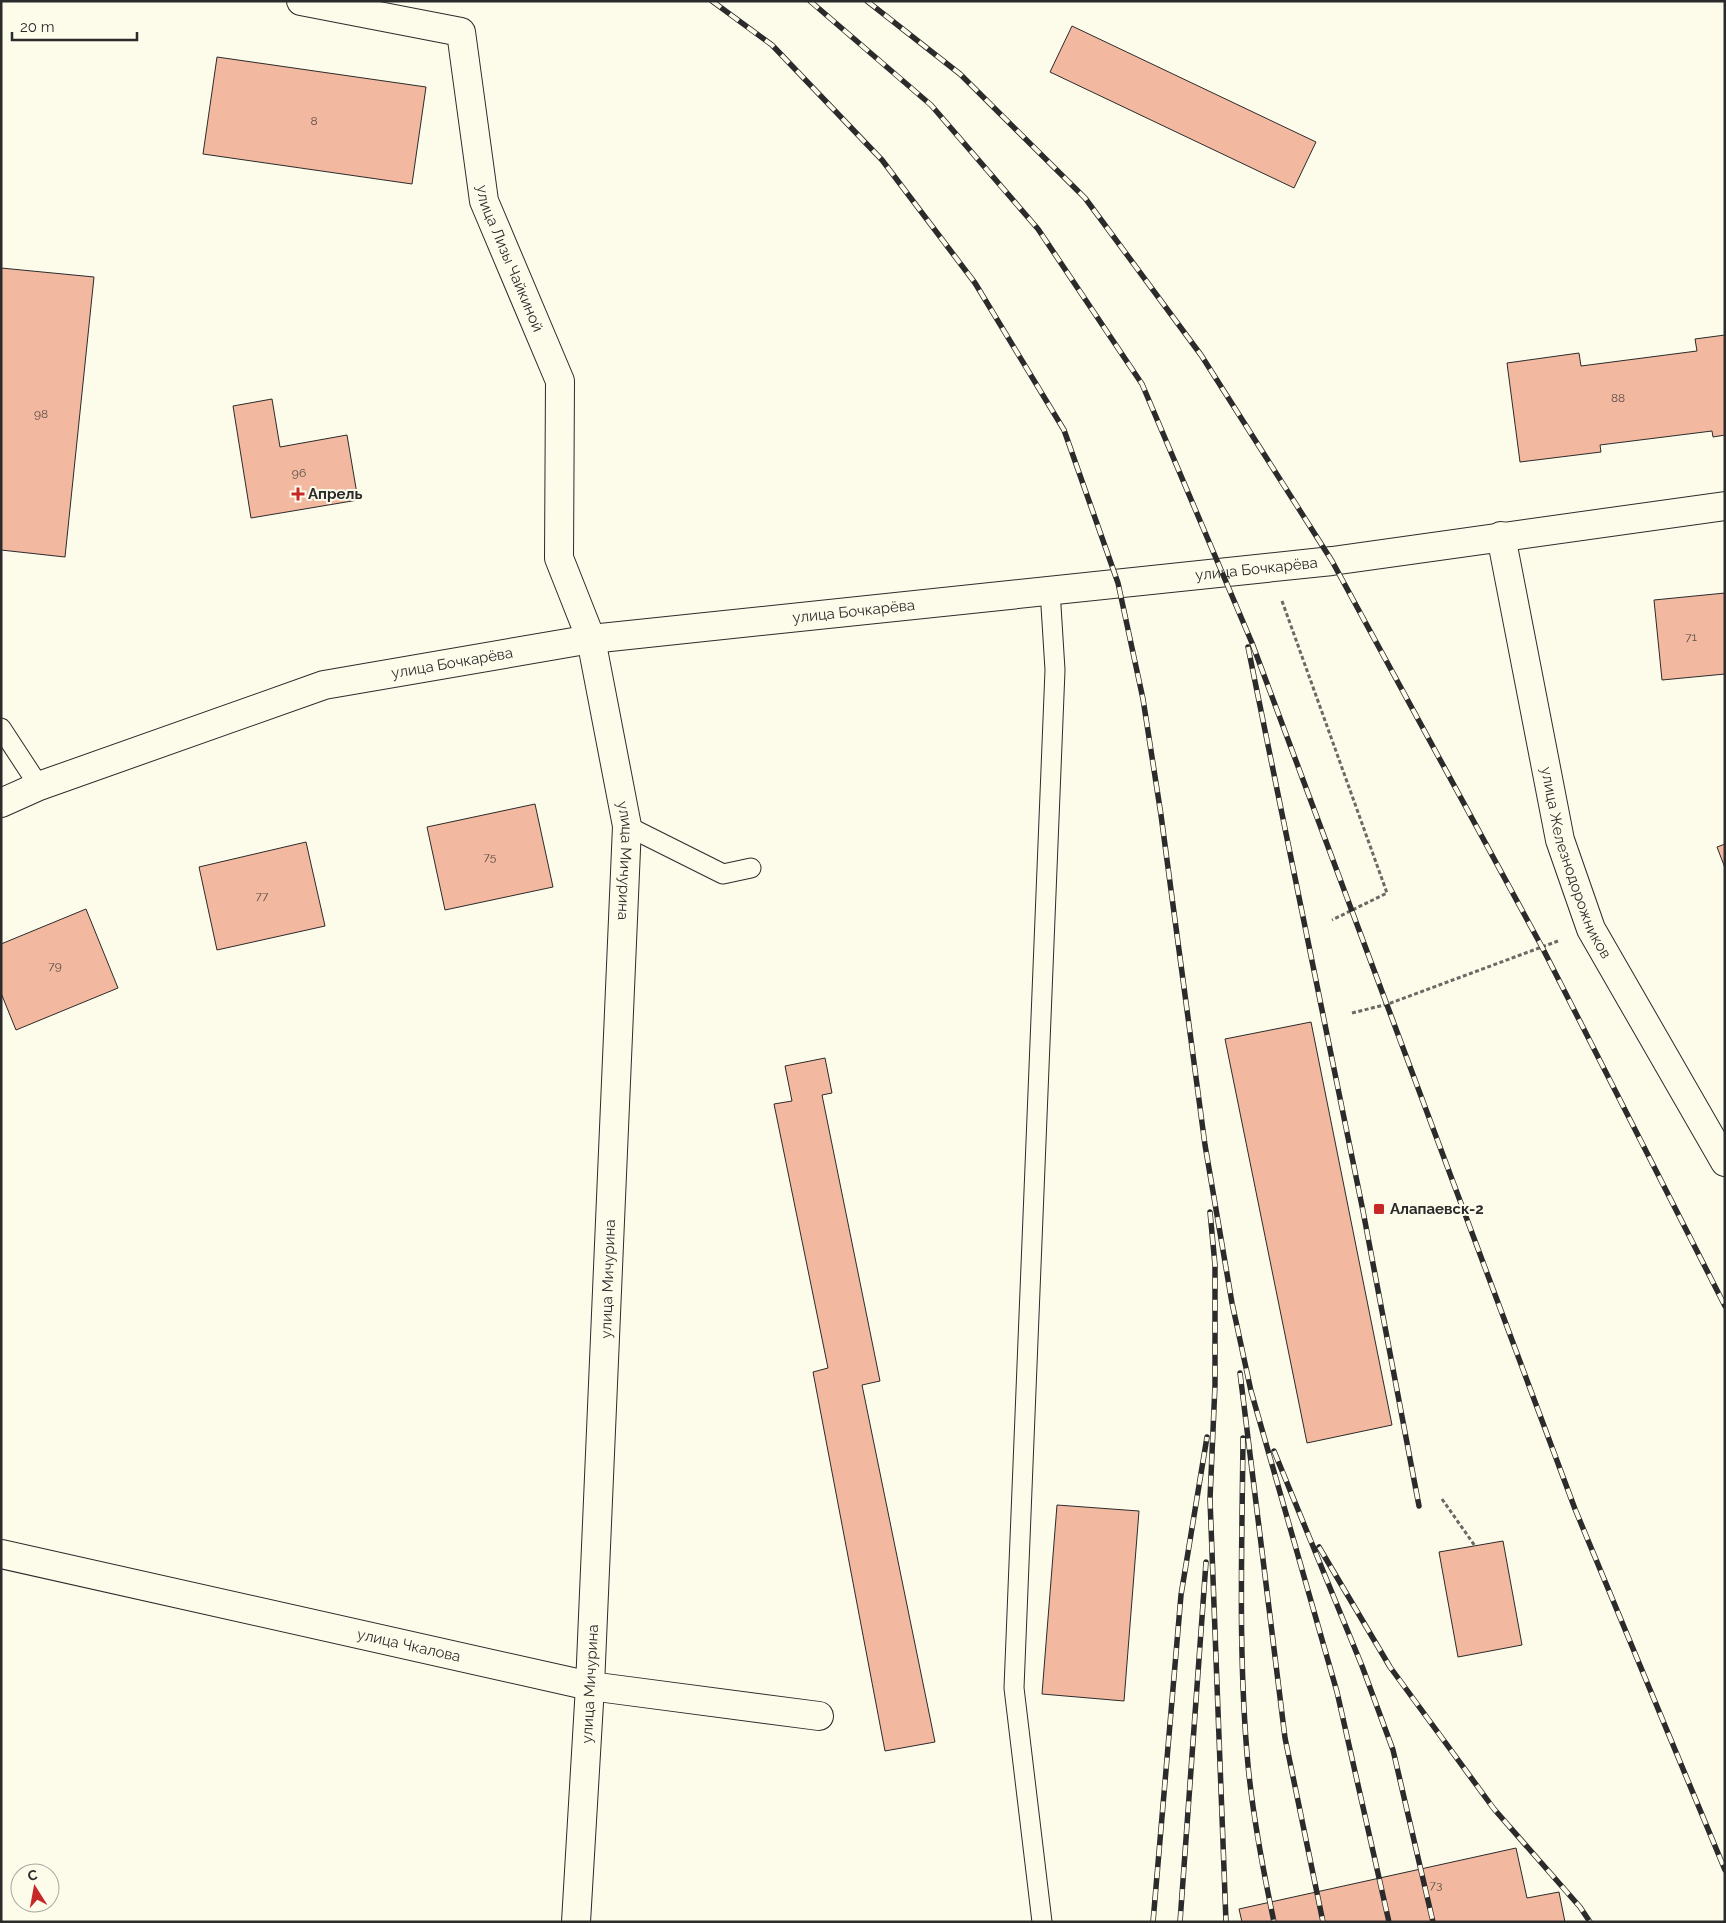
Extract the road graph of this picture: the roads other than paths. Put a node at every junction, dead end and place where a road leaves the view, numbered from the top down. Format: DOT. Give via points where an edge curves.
graph roads {
  1 [pos="301,1"];
  2 [pos="1725,506"];
  3 [pos="1500,536"];
  4 [pos="1050,590"];
  5 [pos="591,640"];
  6 [pos="1,728"];
  7 [pos="39,786"];
  8 [pos="1,803"];
  9 [pos="627,826"];
  10 [pos="751,868"];
  11 [pos="1725,1162"];
  12 [pos="1,1554"];
  13 [pos="590,1686"];
  14 [pos="819,1716"];
  15 [pos="576,1922"];
  16 [pos="1042,1922"];
  1 -- 5 [label="street, улица Лизы Чайкиной" via="461,32 484,201 560,381 559,558"];
  2 -- 3 [label="street, улица Бочкарёва"];
  3 -- 4 [label="street, улица Бочкарёва" via="1332,561"];
  3 -- 11 [label="street, улица Железнодорожников" via="1560,840 1591,929"];
  4 -- 5 [label="street, улица Бочкарёва"];
  4 -- 16 [label="lane" via="1055,670 1014,1688"];
  5 -- 7 [label="street, улица Бочкарёва" via="324,685"];
  5 -- 9 [label="street, улица Мичурина"];
  6 -- 7 [label="lane"];
  7 -- 8 [label="street, улица Бочкарёва"];
  9 -- 10 [label="lane" via="723,874"];
  9 -- 13 [label="street, улица Мичурина"];
  12 -- 13 [label="street, улица Чкалова"];
  13 -- 14 [label="street, улица Чкалова"];
  13 -- 15 [label="street, улица Мичурина"];
}
